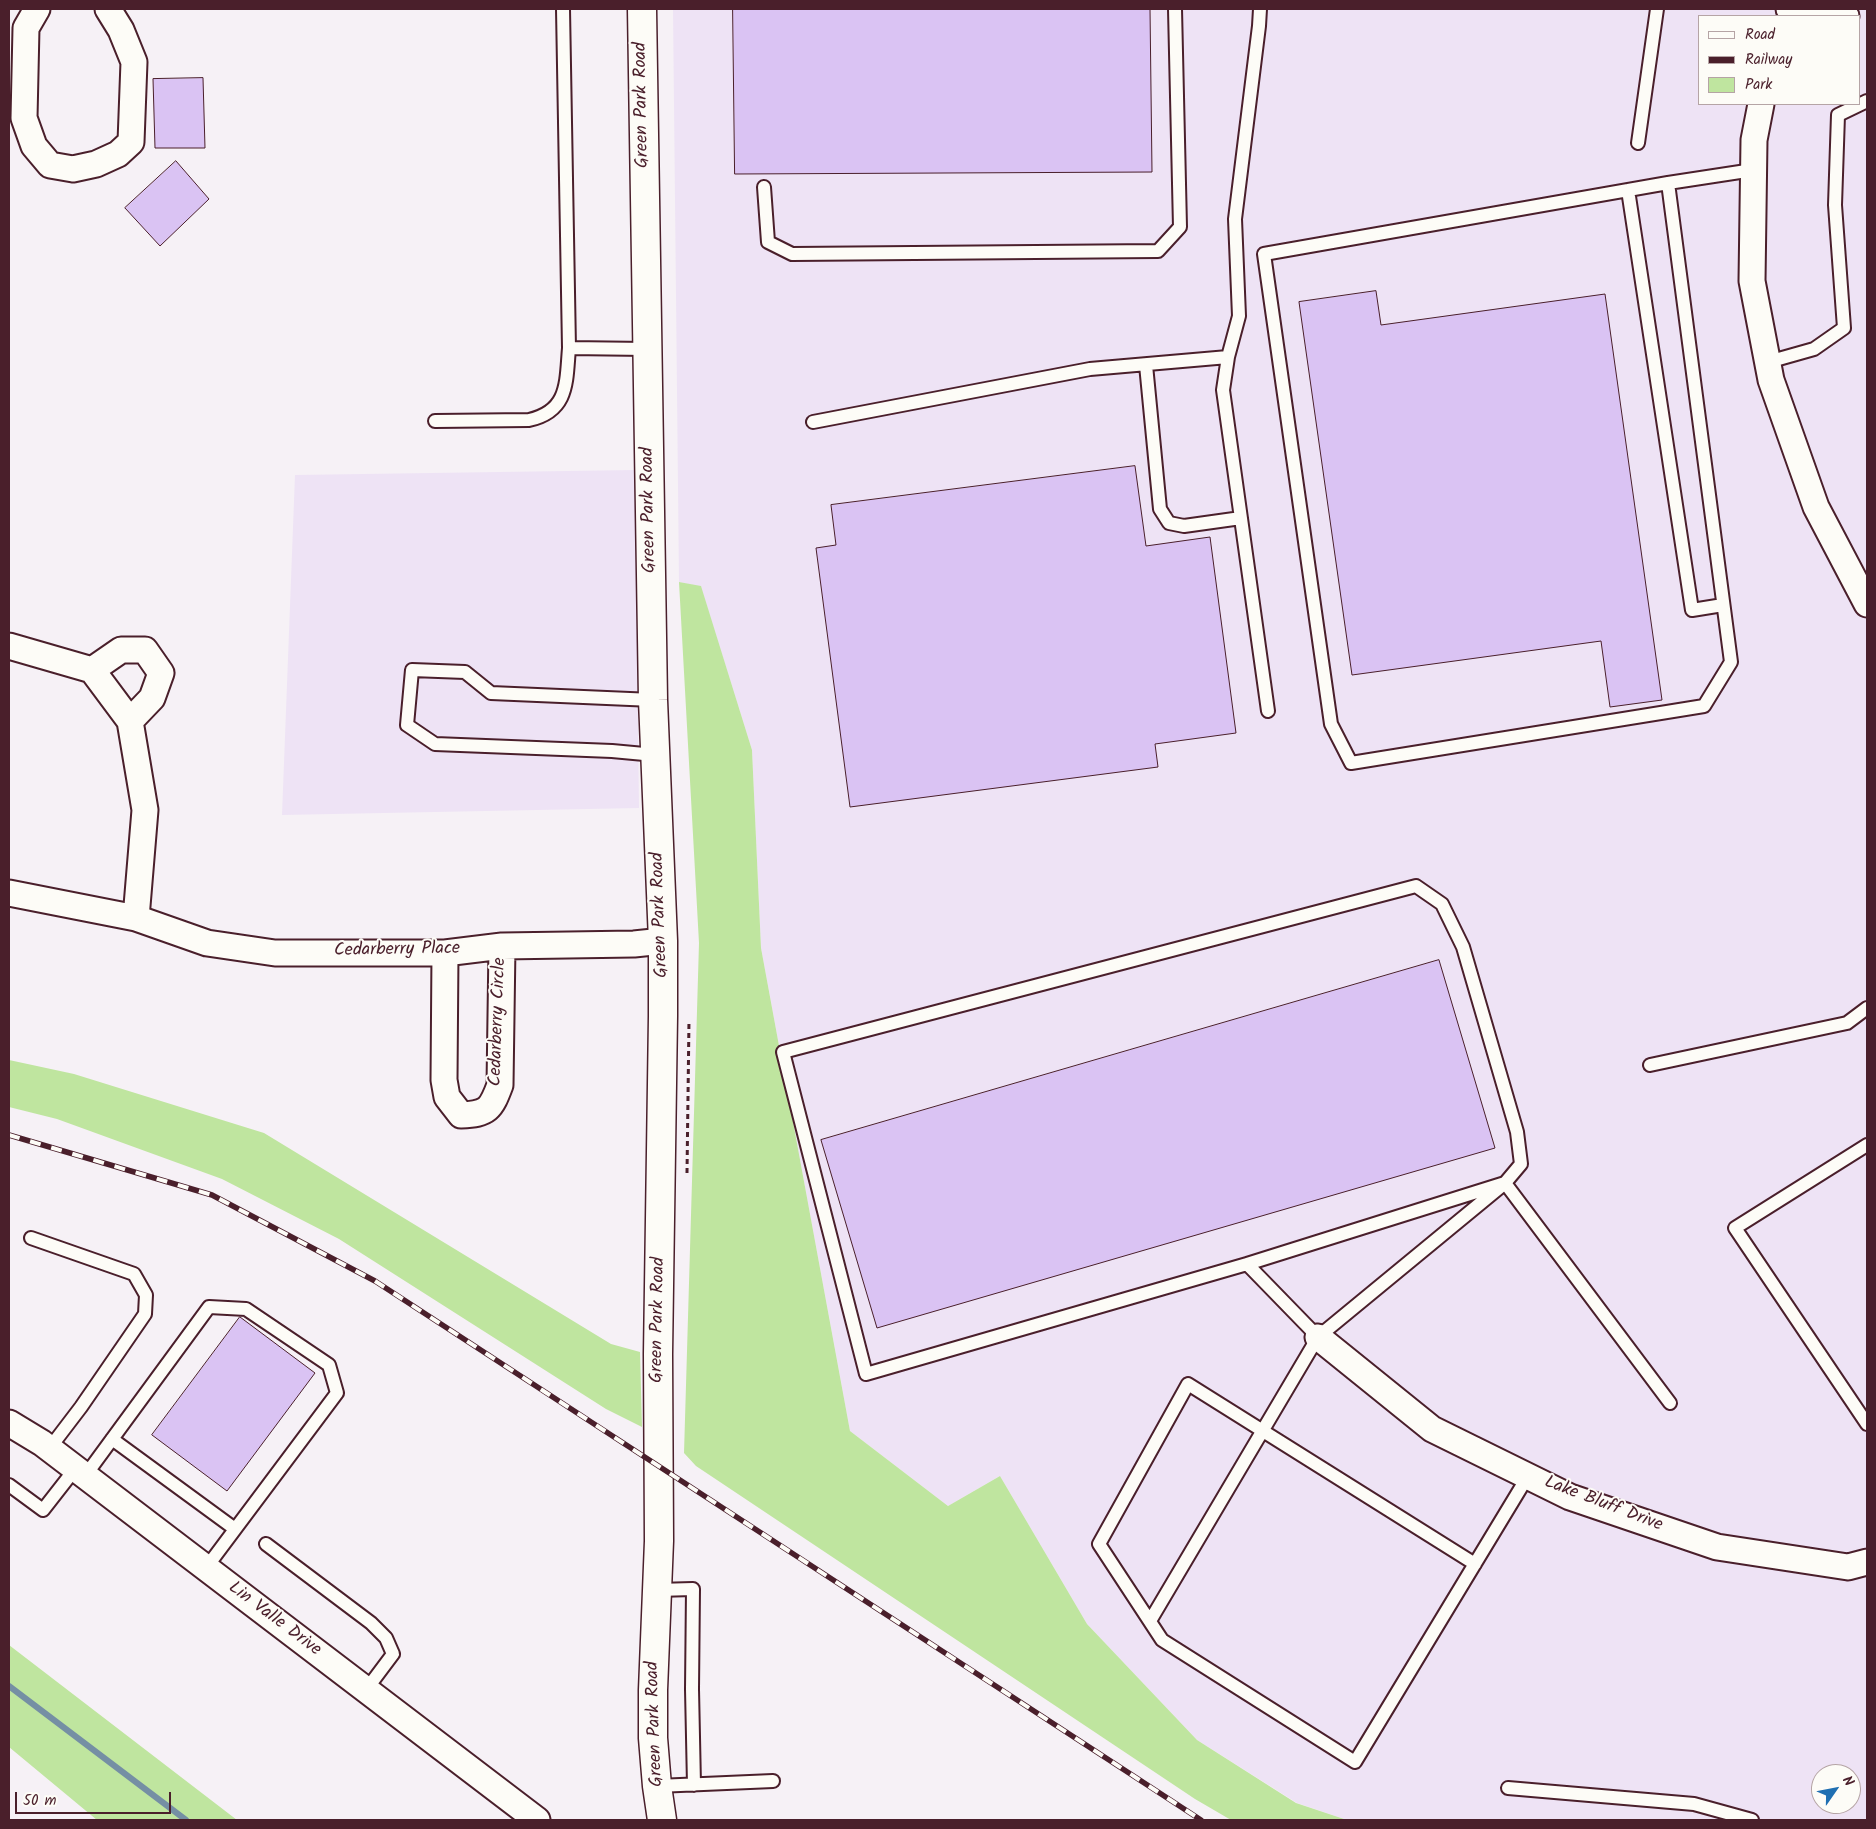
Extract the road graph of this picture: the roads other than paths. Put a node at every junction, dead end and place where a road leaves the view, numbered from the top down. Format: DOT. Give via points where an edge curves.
graph roads {
  1 [pos="37,9"];
  2 [pos="108,9"];
  3 [pos="563,9"];
  4 [pos="642,9"];
  5 [pos="1175,9"];
  6 [pos="1260,9"];
  7 [pos="1657,9"];
  8 [pos="1789,9"];
  9 [pos="1838,15"];
  10 [pos="1761,105"];
  11 [pos="1859,105"];
  12 [pos="1638,143"];
  13 [pos="1753,170"];
  14 [pos="1668,183"];
  15 [pos="764,188"];
  16 [pos="1628,190"];
  17 [pos="569,348"];
  18 [pos="648,349"];
  19 [pos="1228,357"];
  20 [pos="1768,362"];
  21 [pos="1146,365"];
  22 [pos="435,421"];
  23 [pos="813,422"];
  24 [pos="1241,518"];
  25 [pos="1867,604"];
  26 [pos="1724,605"];
  27 [pos="9,646"];
  28 [pos="92,670"];
  29 [pos="653,700"];
  30 [pos="1268,711"];
  31 [pos="130,721"];
  32 [pos="655,755"];
  33 [pos="9,893"];
  34 [pos="136,918"];
  35 [pos="663,941"];
  36 [pos="502,946"];
  37 [pos="445,952"];
  38 [pos="1867,1008"];
  39 [pos="1650,1065"];
  40 [pos="1867,1145"];
  41 [pos="1505,1183"];
  42 [pos="31,1238"];
  43 [pos="1246,1264"];
  44 [pos="1318,1337"];
  45 [pos="1670,1403"];
  46 [pos="9,1423"];
  47 [pos="1867,1424"];
  48 [pos="1262,1430"];
  49 [pos="112,1439"];
  50 [pos="49,1449"];
  51 [pos="80,1472"];
  52 [pos="1528,1476"];
  53 [pos="9,1485"];
  54 [pos="236,1529"];
  55 [pos="266,1544"];
  56 [pos="1867,1562"];
  57 [pos="1475,1564"];
  58 [pos="206,1568"];
  59 [pos="657,1590"];
  60 [pos="1150,1621"];
  61 [pos="366,1690"];
  62 [pos="773,1781"];
  63 [pos="694,1785"];
  64 [pos="657,1786"];
  65 [pos="1508,1788"];
  66 [pos="537,1820"];
  67 [pos="662,1820"];
  68 [pos="1752,1820"];
  1 -- 2 [label="street" via="26,28 24,118 34,146 50,164 73,169 96,164 118,154 131,142 134,62"];
  3 -- 17 [label="lane"];
  4 -- 18 [label="street, Green Park Road"];
  5 -- 15 [label="lane" via="1180,228 1158,251 792,254 768,242"];
  6 -- 19 [label="lane" via="1235,219 1239,316"];
  7 -- 12 [label="lane"];
  8 -- 9 [label="street"];
  10 -- 13 [label="street" via="1754,140"];
  11 -- 20 [label="lane" via="1838,115 1835,205 1844,328 1814,349"];
  13 -- 14 [label="lane"];
  13 -- 20 [label="street" via="1752,281"];
  14 -- 16 [label="lane"];
  14 -- 26 [label="lane"];
  16 -- 26 [label="lane" via="1692,610"];
  16 -- 26 [label="lane" via="1264,254 1331,724 1351,763 1704,706 1731,662"];
  17 -- 18 [label="lane"];
  17 -- 22 [label="lane" via="566,386 556,408 543,417"];
  18 -- 29 [label="street, Green Park Road"];
  19 -- 21 [label="lane"];
  19 -- 24 [label="lane" via="1223,390"];
  20 -- 25 [label="street" via="1771,380 1816,507"];
  21 -- 23 [label="lane" via="1090,369"];
  21 -- 24 [label="lane" via="1160,510 1169,523 1184,526"];
  24 -- 30 [label="lane"];
  27 -- 28 [label="street"];
  28 -- 31 [label="street"];
  28 -- 31 [label="street" via="121,650 145,650 161,674 152,698"];
  29 -- 32 [label="street, Green Park Road"];
  29 -- 32 [label="lane" via="491,693 465,672 412,670 407,725 435,744"];
  31 -- 34 [label="street" via="145,810"];
  32 -- 35 [label="street, Green Park Road"];
  33 -- 34 [label="street, Cedarberry Place"];
  34 -- 37 [label="street, Cedarberry Place" via="207,943 275,953"];
  35 -- 36 [label="street, Cedarberry Place"];
  35 -- 59 [label="street, Green Park Road"];
  36 -- 37 [label="street, Cedarberry Place"];
  36 -- 37 [label="street, Cedarberry Circle" via="500,1085 493,1104 479,1114 461,1115 447,1097 444,1080"];
  38 -- 39 [label="lane" via="1847,1023"];
  40 -- 47 [label="lane" via="1735,1228"];
  41 -- 43 [label="lane"];
  41 -- 43 [label="lane" via="1521,1164 1517,1132 1463,947 1442,904 1416,886 783,1052 866,1374"];
  41 -- 44 [label="lane"];
  41 -- 45 [label="lane"];
  42 -- 50 [label="lane" via="134,1274 146,1295 144,1314"];
  43 -- 44 [label="lane"];
  44 -- 48 [label="lane"];
  44 -- 52 [label="street, Lake Bluff Drive" via="1432,1429"];
  46 -- 50 [label="street, Lin Valle Drive"];
  48 -- 57 [label="lane"];
  48 -- 60 [label="lane"];
  48 -- 60 [label="lane" via="1188,1384 1098,1544"];
  49 -- 51 [label="lane"];
  49 -- 54 [label="lane"];
  49 -- 54 [label="lane" via="209,1307 246,1309 329,1365 337,1393"];
  50 -- 51 [label="street, Lin Valle Drive"];
  51 -- 53 [label="lane" via="43,1510"];
  51 -- 58 [label="street, Lin Valle Drive"];
  52 -- 56 [label="street, Lake Bluff Drive" via="1570,1497 1717,1547 1848,1567"];
  52 -- 57 [label="lane"];
  54 -- 58 [label="lane"];
  55 -- 61 [label="lane" via="371,1623 386,1638 393,1654"];
  57 -- 60 [label="lane" via="1355,1762 1162,1640"];
  58 -- 61 [label="street, Lin Valle Drive"];
  59 -- 63 [label="lane" via="694,1589"];
  59 -- 64 [label="street, Green Park Road" via="653,1738"];
  61 -- 66 [label="street, Lin Valle Drive"];
  62 -- 63 [label="lane"];
  63 -- 64 [label="lane"];
  64 -- 67 [label="street, Green Park Road"];
  65 -- 68 [label="lane" via="1694,1804"];
}
